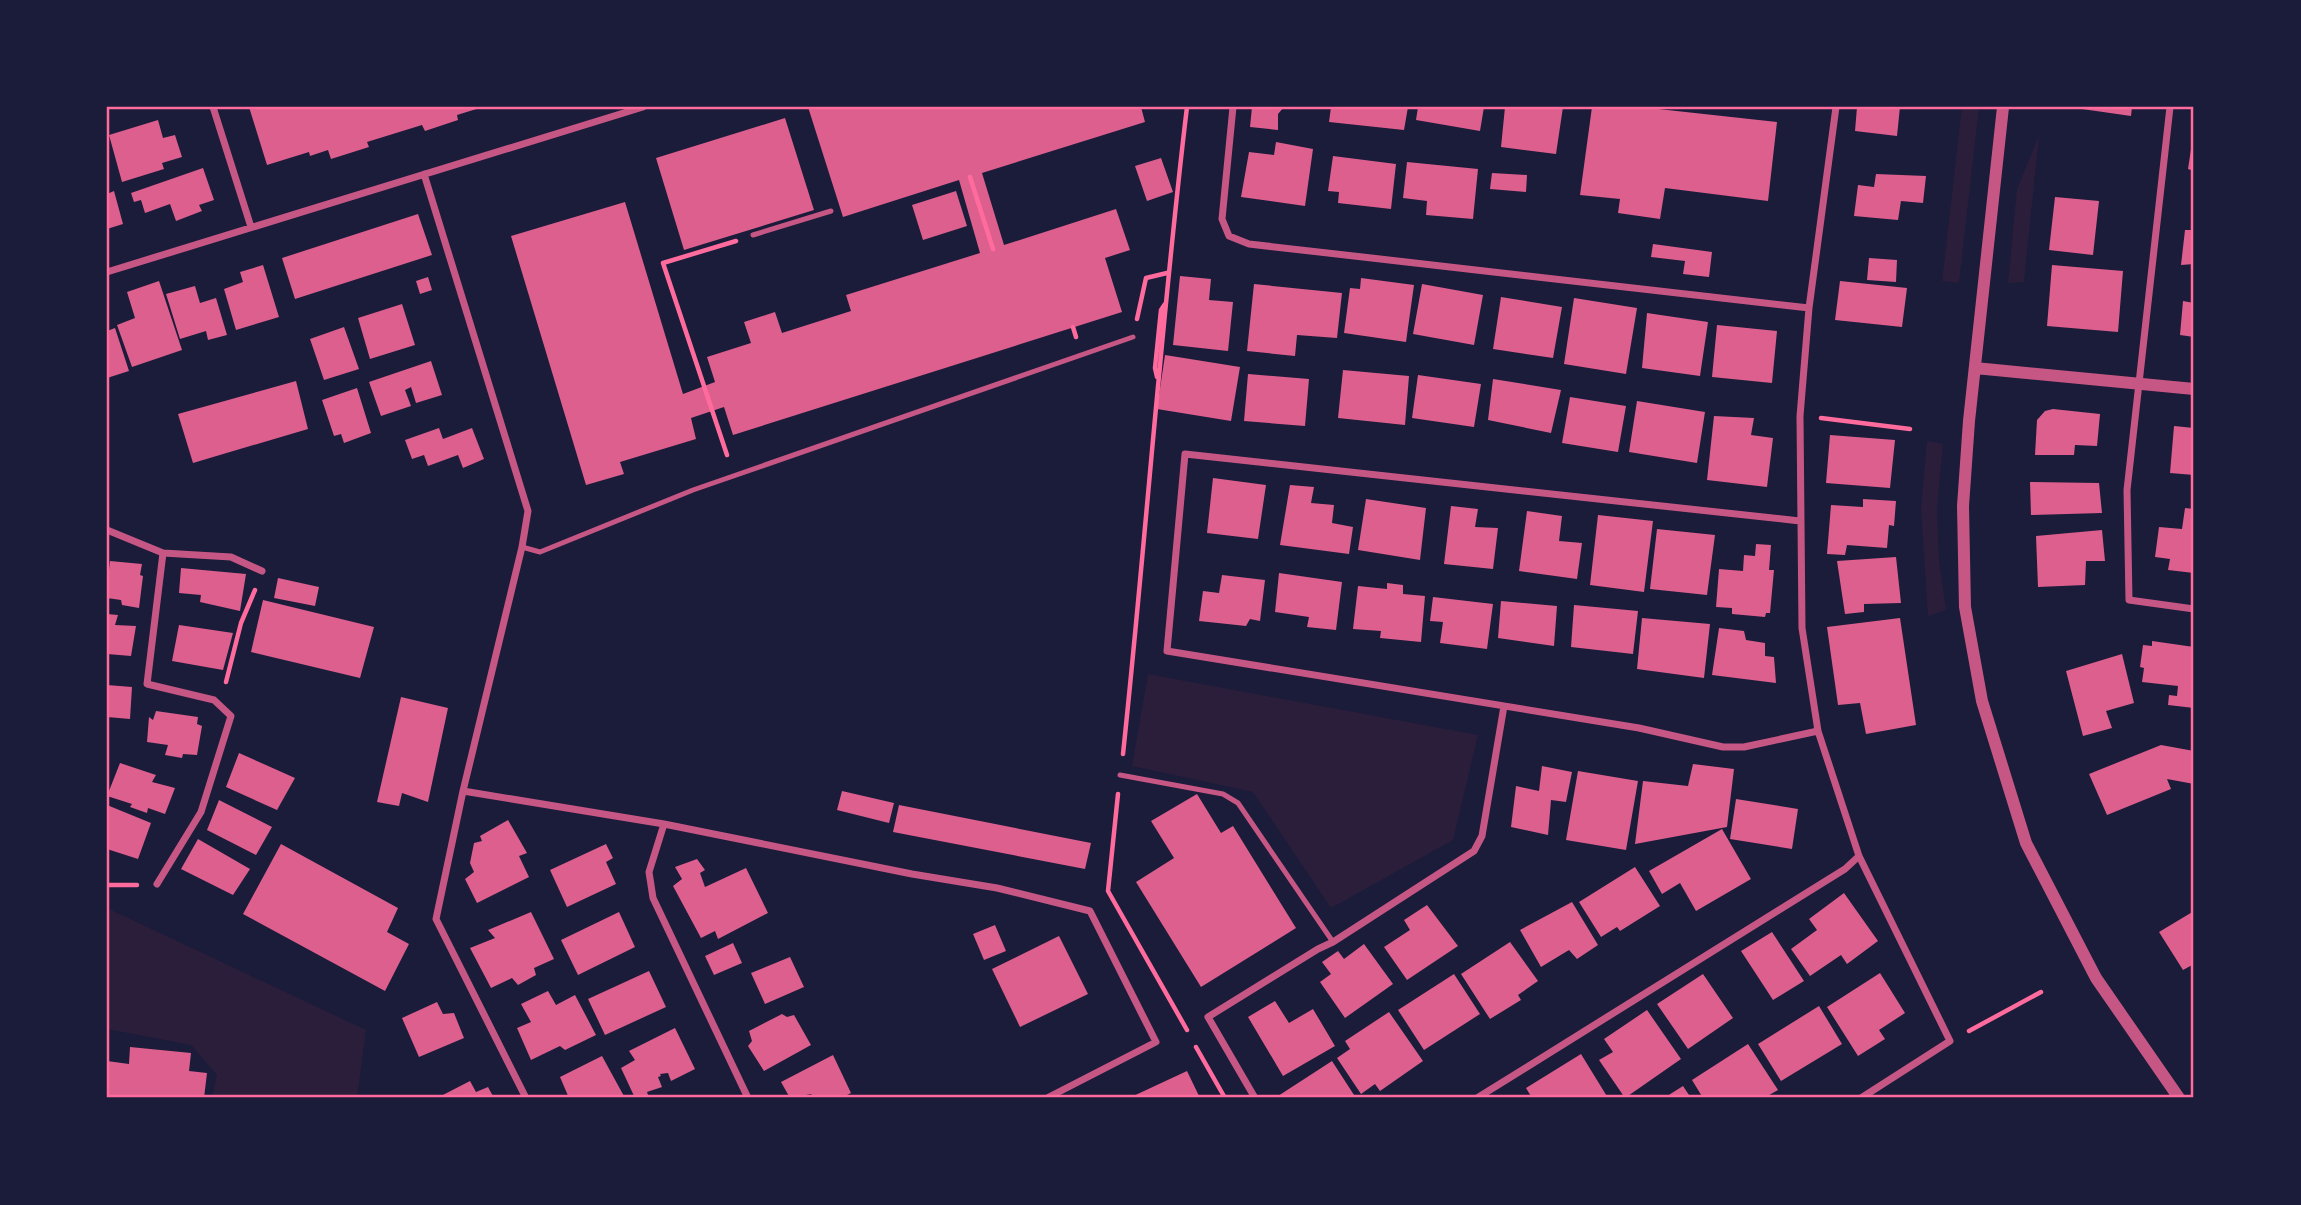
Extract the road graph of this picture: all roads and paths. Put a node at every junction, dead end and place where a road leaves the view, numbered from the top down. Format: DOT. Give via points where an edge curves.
graph roads {
  1 [pos="213,107"];
  2 [pos="643,107"];
  3 [pos="1187,107"];
  4 [pos="1233,107"];
  5 [pos="1836,107"];
  6 [pos="2003,107"];
  7 [pos="2170,107"];
  8 [pos="425,174"];
  9 [pos="970,177"];
  10 [pos="831,211"];
  11 [pos="251,227"];
  12 [pos="753,236"];
  13 [pos="993,249"];
  14 [pos="107,272"];
  15 [pos="1167,273"];
  16 [pos="1809,308"];
  17 [pos="1133,337"];
  18 [pos="1975,369"];
  19 [pos="2138,384"];
  20 [pos="2194,389"];
  21 [pos="1825,419"];
  22 [pos="1910,429"];
  23 [pos="733,475"];
  24 [pos="1800,521"];
  25 [pos="107,530"];
  26 [pos="522,547"];
  27 [pos="163,553"];
  28 [pos="262,571"];
  29 [pos="2194,609"];
  30 [pos="214,700"];
  31 [pos="1504,706"];
  32 [pos="1818,731"];
  33 [pos="1120,775"];
  34 [pos="463,791"];
  35 [pos="664,824"];
  36 [pos="1859,856"];
  37 [pos="157,884"];
  38 [pos="107,885"];
  39 [pos="1333,942"];
  40 [pos="2041,992"];
  41 [pos="1208,1017"];
  42 [pos="1185,1027"];
  43 [pos="1950,1041"];
  44 [pos="526,1098"];
  45 [pos="748,1098"];
  46 [pos="1047,1098"];
  47 [pos="1225,1098"];
  48 [pos="1255,1098"];
  49 [pos="1477,1098"];
  50 [pos="1861,1098"];
  51 [pos="2179,1098"];
  1 -- 11 [label="street"];
  2 -- 8 [label="street"];
  3 -- 15 [label="path"];
  4 -- 16 [label="street" via="1222,219 1229,236 1249,244"];
  5 -- 16 [label="street"];
  6 -- 18 [label="street"];
  7 -- 19 [label="street"];
  8 -- 11 [label="street"];
  8 -- 26 [label="street" via="527,511"];
  9 -- 13 [label="path"];
  10 -- 12 [label="lane"];
  11 -- 14 [label="street"];
  12 -- 23 [label="path" via="663,263"];
  15 -- 17 [label="path" via="1146,278"];
  15 -- 33 [label="path" via="1154,368 1157,378"];
  16 -- 24 [label="street" via="1800,416"];
  17 -- 23 [label="lane"];
  18 -- 19 [label="street"];
  18 -- 51 [label="street" via="1963,506 1965,607 1982,701 2026,843 2096,978"];
  19 -- 20 [label="street"];
  19 -- 29 [label="street" via="2127,490 2129,600"];
  21 -- 22 [label="path"];
  23 -- 26 [label="lane" via="540,552"];
  24 -- 31 [label="street" via="1185,454 1167,651"];
  24 -- 32 [label="street" via="1802,628"];
  25 -- 27 [label="street"];
  26 -- 34 [label="street"];
  27 -- 28 [label="street" via="231,557"];
  27 -- 30 [label="street" via="147,684"];
  28 -- 30 [label="path" via="225,685"];
  30 -- 37 [label="street" via="231,716 218,758 201,812"];
  31 -- 32 [label="street" via="1723,747"];
  31 -- 39 [label="street" via="1482,836 1474,851"];
  32 -- 36 [label="street"];
  33 -- 39 [label="lane" via="1223,794 1238,803"];
  33 -- 42 [label="path" via="1108,891"];
  34 -- 35 [label="street"];
  34 -- 44 [label="street" via="436,919"];
  35 -- 45 [label="street" via="649,873 653,898"];
  35 -- 46 [label="street" via="997,888 1090,911 1156,1042"];
  36 -- 43 [label="street"];
  36 -- 49 [label="street"];
  37 -- 38 [label="path"];
  39 -- 41 [label="street"];
  40 -- 43 [label="path"];
  41 -- 42 [label="path"];
  41 -- 48 [label="street"];
  42 -- 47 [label="path"];
  43 -- 50 [label="street"];
}
